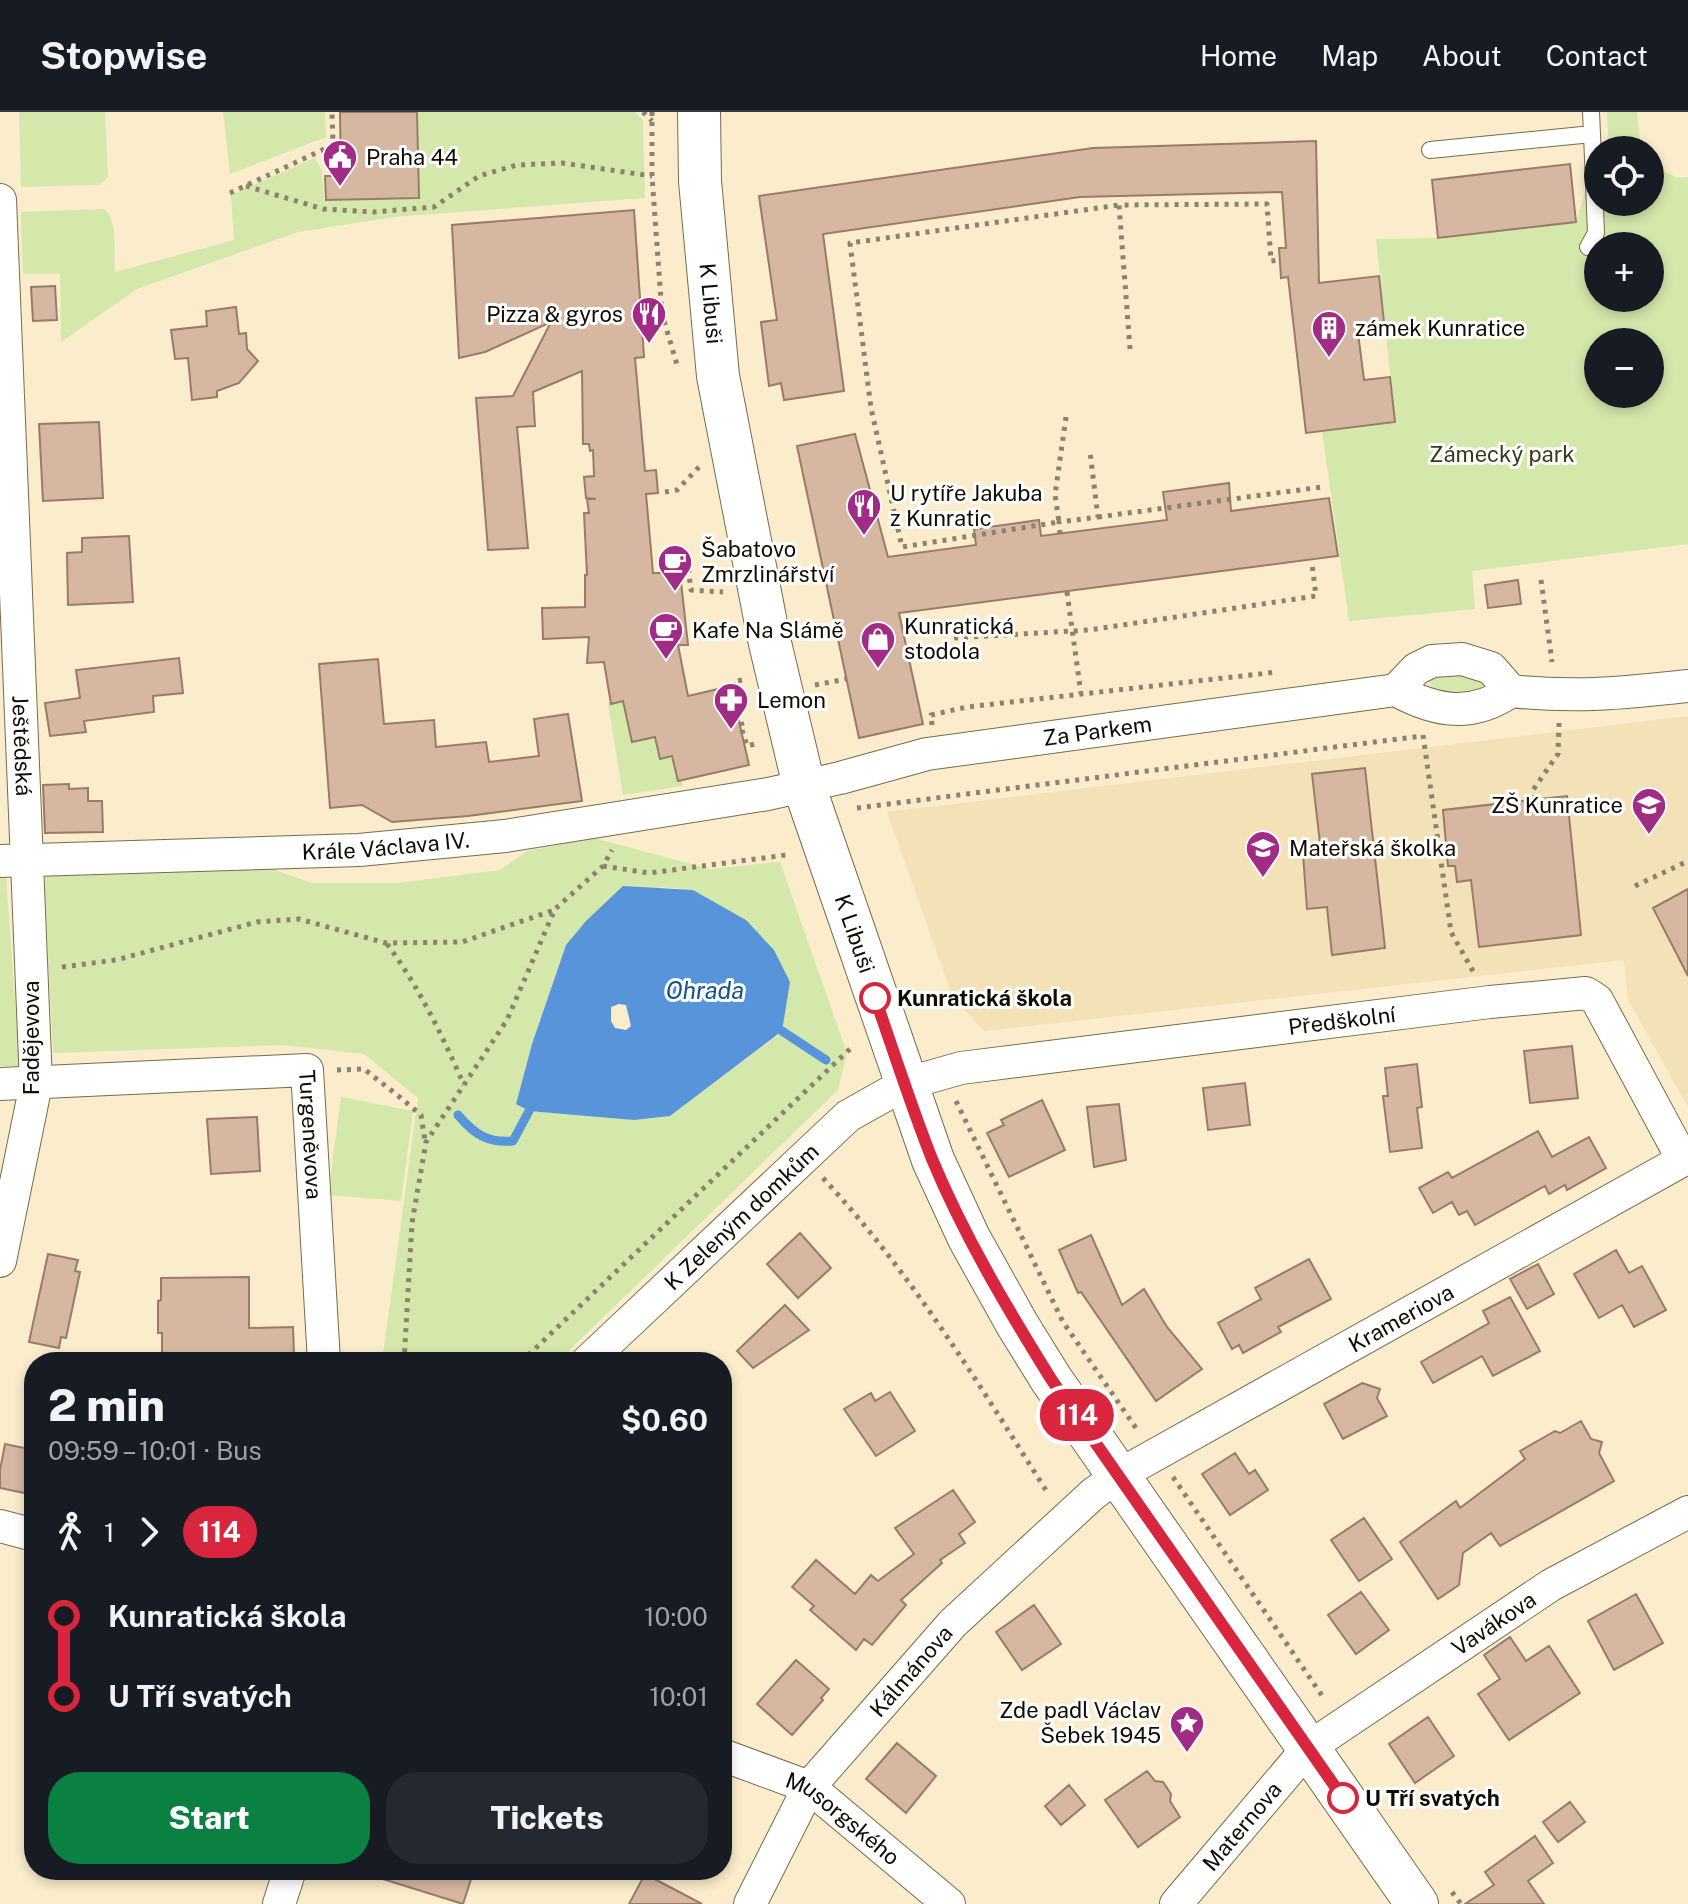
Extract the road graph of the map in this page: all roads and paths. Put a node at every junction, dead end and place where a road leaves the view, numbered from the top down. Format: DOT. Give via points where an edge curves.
graph roads {
  1 [pos="332,112"];
  2 [pos="643,112"];
  3 [pos="652,112"];
  4 [pos="699,112"];
  5 [pos="1591,112"];
  6 [pos="652,121"];
  7 [pos="1592,134"];
  8 [pos="1430,150"];
  9 [pos="652,176"];
  10 [pos="246,186"];
  11 [pos="230,193"];
  12 [pos="0,200"];
  13 [pos="1119,205"];
  14 [pos="1596,232"];
  15 [pos="1280,260"];
  16 [pos="1130,349"];
  17 [pos="679,369"];
  18 [pos="1066,417"];
  19 [pos="1090,452"];
  20 [pos="699,466"];
  21 [pos="1322,487"];
  22 [pos="665,492"];
  23 [pos="1098,517"];
  24 [pos="1059,522"];
  25 [pos="1060,534"];
  26 [pos="687,559"];
  27 [pos="1312,564"];
  28 [pos="1541,580"];
  29 [pos="724,592"];
  30 [pos="1067,592"];
  31 [pos="1073,632"];
  32 [pos="954,638"];
  33 [pos="1553,667"];
  34 [pos="846,679"];
  35 [pos="742,680"];
  36 [pos="814,685"];
  37 [pos="1688,686"];
  38 [pos="1511,691"];
  39 [pos="1081,694"];
  40 [pos="1407,697"];
  41 [pos="1574,721"];
  42 [pos="1559,722"];
  43 [pos="1544,724"];
  44 [pos="1424,736"];
  45 [pos="755,744"];
  46 [pos="786,790"];
  47 [pos="1534,799"];
  48 [pos="848,809"];
  49 [pos="615,846"];
  50 [pos="786,855"];
  51 [pos="14,860"];
  52 [pos="1688,861"];
  53 [pos="603,866"];
  54 [pos="1635,886"];
  55 [pos="555,909"];
  56 [pos="386,943"];
  57 [pos="31,971"];
  58 [pos="1490,1002"];
  59 [pos="852,1047"];
  60 [pos="307,1070"];
  61 [pos="0,1084"];
  62 [pos="36,1084"];
  63 [pos="905,1084"];
  64 [pos="464,1085"];
  65 [pos="426,1142"];
  66 [pos="803,1156"];
  67 [pos="1683,1160"];
  68 [pos="0,1261"];
  69 [pos="323,1352"];
  70 [pos="405,1352"];
  71 [pos="532,1352"];
  72 [pos="597,1352"];
  73 [pos="1119,1475"];
  74 [pos="1688,1512"];
  75 [pos="1064,1519"];
  76 [pos="0,1526"];
  77 [pos="24,1532"];
  78 [pos="1308,1748"];
  79 [pos="732,1759"];
  80 [pos="809,1787"];
  81 [pos="287,1880"];
  82 [pos="279,1904"];
  83 [pos="750,1904"];
  84 [pos="949,1904"];
  85 [pos="1176,1904"];
  86 [pos="1417,1904"];
  1 -- 10 [label="path" via="333,145"];
  2 -- 6 [label="path"];
  3 -- 6 [label="path"];
  4 -- 46 [label="street, K Libuši" via="718,376 769,639"];
  5 -- 7 [label="lane"];
  6 -- 9 [label="path"];
  7 -- 8 [label="lane"];
  7 -- 14 [label="lane"];
  9 -- 10 [label="path" via="562,163 517,165 479,176 434,207 373,212 323,209"];
  9 -- 17 [label="path" via="662,314"];
  10 -- 11 [label="path"];
  12 -- 51 [label="street, Ještědská"];
  13 -- 15 [label="path" via="1267,204 1271,261"];
  13 -- 16 [label="path"];
  13 -- 24 [label="path" via="850,243 871,408 902,547"];
  18 -- 24 [label="path" via="1055,495"];
  19 -- 23 [label="path"];
  20 -- 22 [label="path" via="677,490"];
  21 -- 23 [label="path"];
  23 -- 24 [label="path"];
  24 -- 25 [label="path"];
  26 -- 29 [label="path" via="691,590"];
  27 -- 31 [label="path" via="1316,596"];
  28 -- 33 [label="path"];
  30 -- 31 [label="path"];
  31 -- 32 [label="path"];
  31 -- 39 [label="path"];
  34 -- 36 [label="path"];
  35 -- 45 [label="path" via="733,682 742,730 747,746"];
  37 -- 38 [label="street" via="1556,696"];
  38 -- 40 [label="street, Za Parkem" via="1468,710"];
  38 -- 40 [label="street" via="1491,668 1462,659 1432,661 1416,669"];
  40 -- 44 [label="path"];
  40 -- 46 [label="street, Za Parkem" via="927,754"];
  41 -- 42 [label="path"];
  42 -- 43 [label="path"];
  42 -- 47 [label="path" via="1558,754 1533,790"];
  44 -- 48 [label="path"];
  44 -- 58 [label="path" via="1451,932"];
  46 -- 51 [label="street, Krále Václava IV." via="505,836 359,850"];
  46 -- 63 [label="street, K Libuši"];
  49 -- 53 [label="path"];
  50 -- 53 [label="path" via="649,873"];
  51 -- 57 [label="street, Fadějevova"];
  52 -- 54 [label="path"];
  53 -- 55 [label="path"];
  55 -- 56 [label="path" via="462,942"];
  55 -- 64 [label="path" via="507,1020"];
  56 -- 57 [label="path" via="299,919 257,922 116,960"];
  56 -- 64 [label="path" via="407,971"];
  57 -- 62 [label="street, Fadějevova"];
  58 -- 63 [label="street, Předškolní" via="961,1068"];
  58 -- 67 [label="street, Předškolní" via="1573,992 1597,1000"];
  59 -- 71 [label="path"];
  60 -- 62 [label="street, Turgeněvova"];
  60 -- 65 [label="path" via="364,1069 421,1115"];
  60 -- 69 [label="street, Turgeněvova"];
  61 -- 62 [label="street, Turgeněvova"];
  62 -- 68 [label="street, Fadějevova"];
  63 -- 66 [label="street, K Zeleným domkům" via="848,1116"];
  63 -- 73 [label="street, K Libuši" via="969,1238 1024,1335"];
  64 -- 65 [label="path"];
  65 -- 70 [label="path" via="412,1223"];
  66 -- 72 [label="street, K Zeleným domkům"];
  66 -- 75 [label="path" via="864,1221 939,1321"];
  67 -- 73 [label="street, Krameriova"];
  73 -- 75 [label="street, Kálmánova"];
  73 -- 78 [label="street, K Libuši"];
  74 -- 78 [label="street, Vavákova" via="1551,1585"];
  75 -- 80 [label="street, Kálmánova" via="953,1623"];
  76 -- 77 [label="street"];
  78 -- 85 [label="street, Maternova"];
  78 -- 86 [label="street, K Libuši"];
  79 -- 80 [label="street, Musorgského"];
  80 -- 83 [label="street, Kálmánova"];
  80 -- 84 [label="street, Musorgského"];
  81 -- 82 [label="street"];
}
